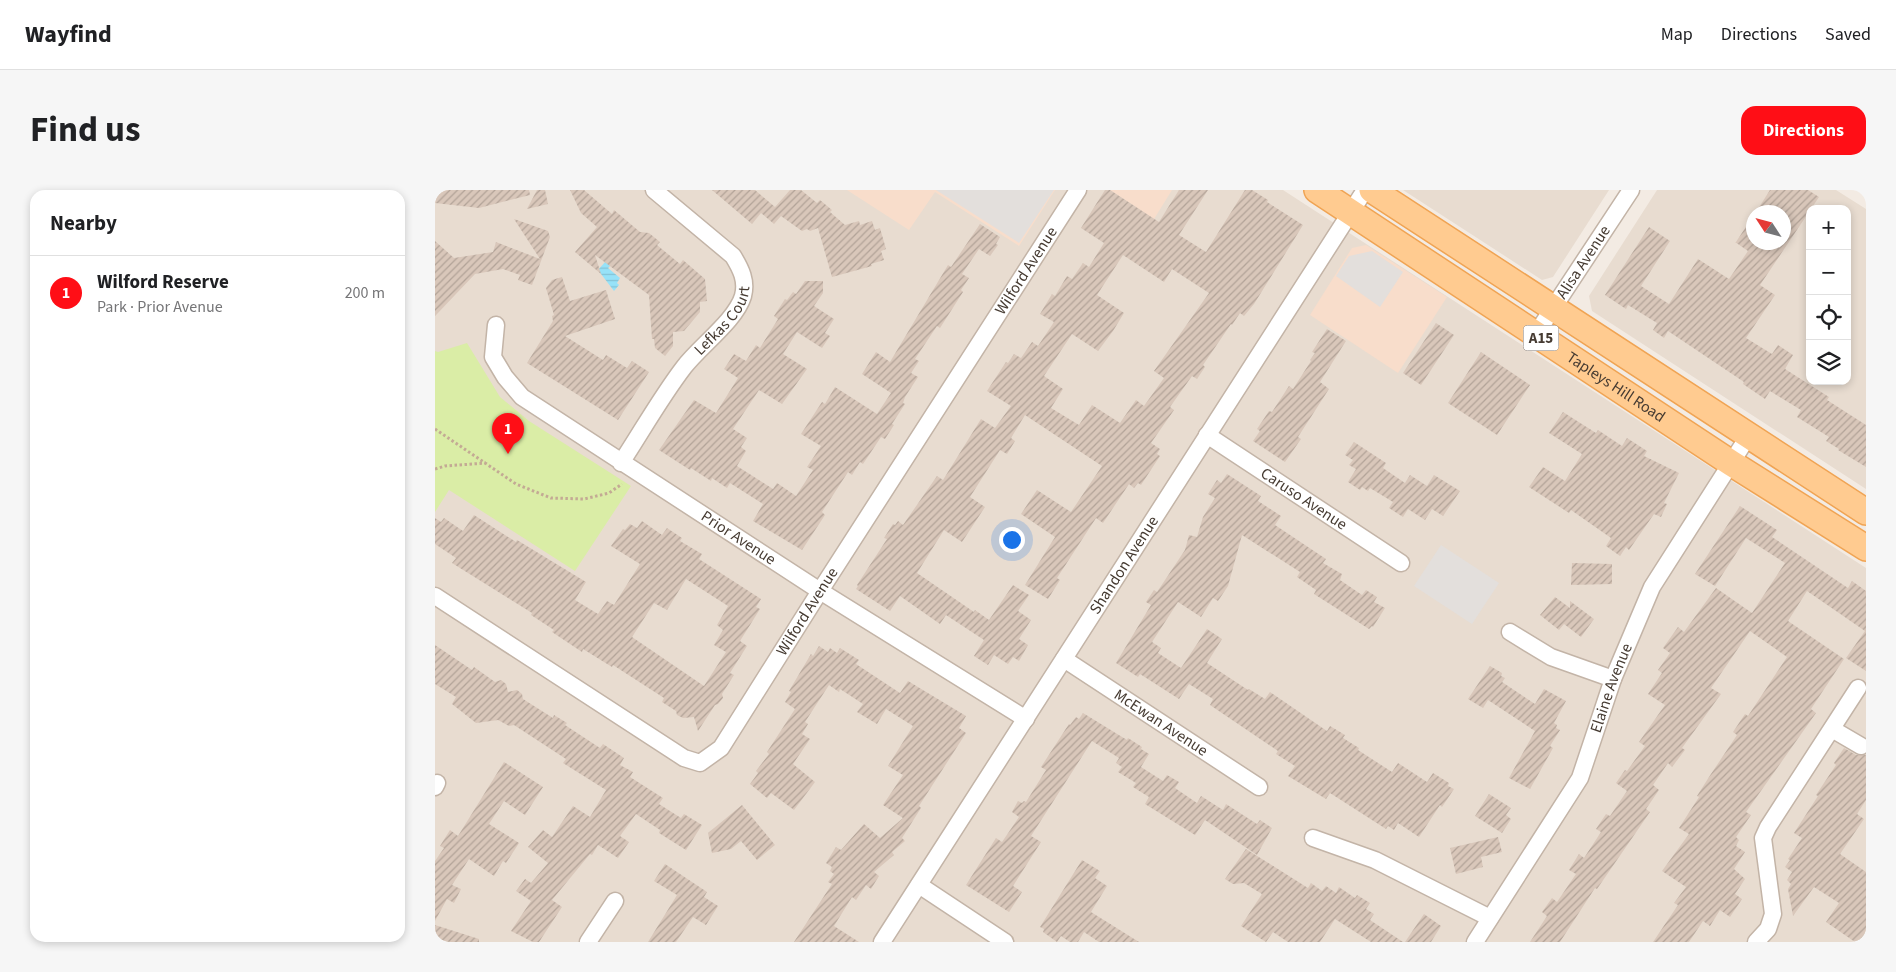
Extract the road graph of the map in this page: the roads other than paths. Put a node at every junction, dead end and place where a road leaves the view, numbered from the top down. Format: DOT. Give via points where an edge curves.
graph roads {
  1 [pos="654,190"];
  2 [pos="1078,190"];
  3 [pos="1317,190"];
  4 [pos="1365,190"];
  5 [pos="1372,190"];
  6 [pos="1631,190"];
  7 [pos="1350,213"];
  8 [pos="1553,308"];
  9 [pos="496,325"];
  10 [pos="1536,334"];
  11 [pos="1207,435"];
  12 [pos="1749,435"];
  13 [pos="621,463"];
  14 [pos="1731,463"];
  15 [pos="1866,512"];
  16 [pos="1866,548"];
  17 [pos="1401,563"];
  18 [pos="820,591"];
  19 [pos="435,596"];
  20 [pos="1510,632"];
  21 [pos="1064,659"];
  22 [pos="1613,679"];
  23 [pos="1858,688"];
  24 [pos="1026,719"];
  25 [pos="1832,728"];
  26 [pos="1861,746"];
  27 [pos="1259,787"];
  28 [pos="1313,838"];
  29 [pos="919,885"];
  30 [pos="615,901"];
  31 [pos="1490,918"];
  32 [pos="589,942"];
  33 [pos="882,942"];
  34 [pos="1005,942"];
  35 [pos="1475,942"];
  36 [pos="1756,942"];
  1 -- 13 [label="street, Lefkas Court" via="733,256 744,278 743,296 735,310 685,366"];
  2 -- 18 [label="street, Wilford Avenue"];
  3 -- 7 [label="main road, Tapleys Hill Road / A15"];
  4 -- 7 [label="street, Shandon Avenue"];
  5 -- 8 [label="main road, Tapleys Hill Road / A15"];
  6 -- 8 [label="street, Alisa Avenue"];
  7 -- 10 [label="main road, Tapleys Hill Road / A15"];
  7 -- 11 [label="street, Shandon Avenue"];
  8 -- 10 [label="street, Alisa Avenue"];
  8 -- 12 [label="main road, Tapleys Hill Road / A15"];
  9 -- 13 [label="street, Prior Avenue" via="493,357 521,397"];
  10 -- 14 [label="main road, Tapleys Hill Road / A15"];
  11 -- 17 [label="street, Caruso Avenue"];
  11 -- 21 [label="street, Shandon Avenue"];
  12 -- 14 [label="street, Elaine Avenue"];
  12 -- 15 [label="main road, Tapleys Hill Road / A15"];
  13 -- 18 [label="street, Prior Avenue"];
  14 -- 16 [label="main road, Tapleys Hill Road / A15"];
  14 -- 22 [label="street, Elaine Avenue" via="1652,587"];
  18 -- 19 [label="street, Wilford Avenue" via="721,748 699,763 684,758"];
  18 -- 24 [label="street, Prior Avenue"];
  20 -- 22 [label="street" via="1551,657"];
  21 -- 24 [label="street, Shandon Avenue"];
  21 -- 27 [label="street, McEwan Avenue"];
  22 -- 31 [label="street, Elaine Avenue" via="1580,778"];
  23 -- 25 [label="street"];
  24 -- 29 [label="street, Shandon Avenue"];
  25 -- 26 [label="street"];
  25 -- 36 [label="street" via="1763,838 1773,914 1768,929"];
  28 -- 31 [label="street" via="1375,860"];
  29 -- 33 [label="street, Shandon Avenue"];
  29 -- 34 [label="street"];
  30 -- 32 [label="street"];
  31 -- 35 [label="street, Elaine Avenue"];
}
